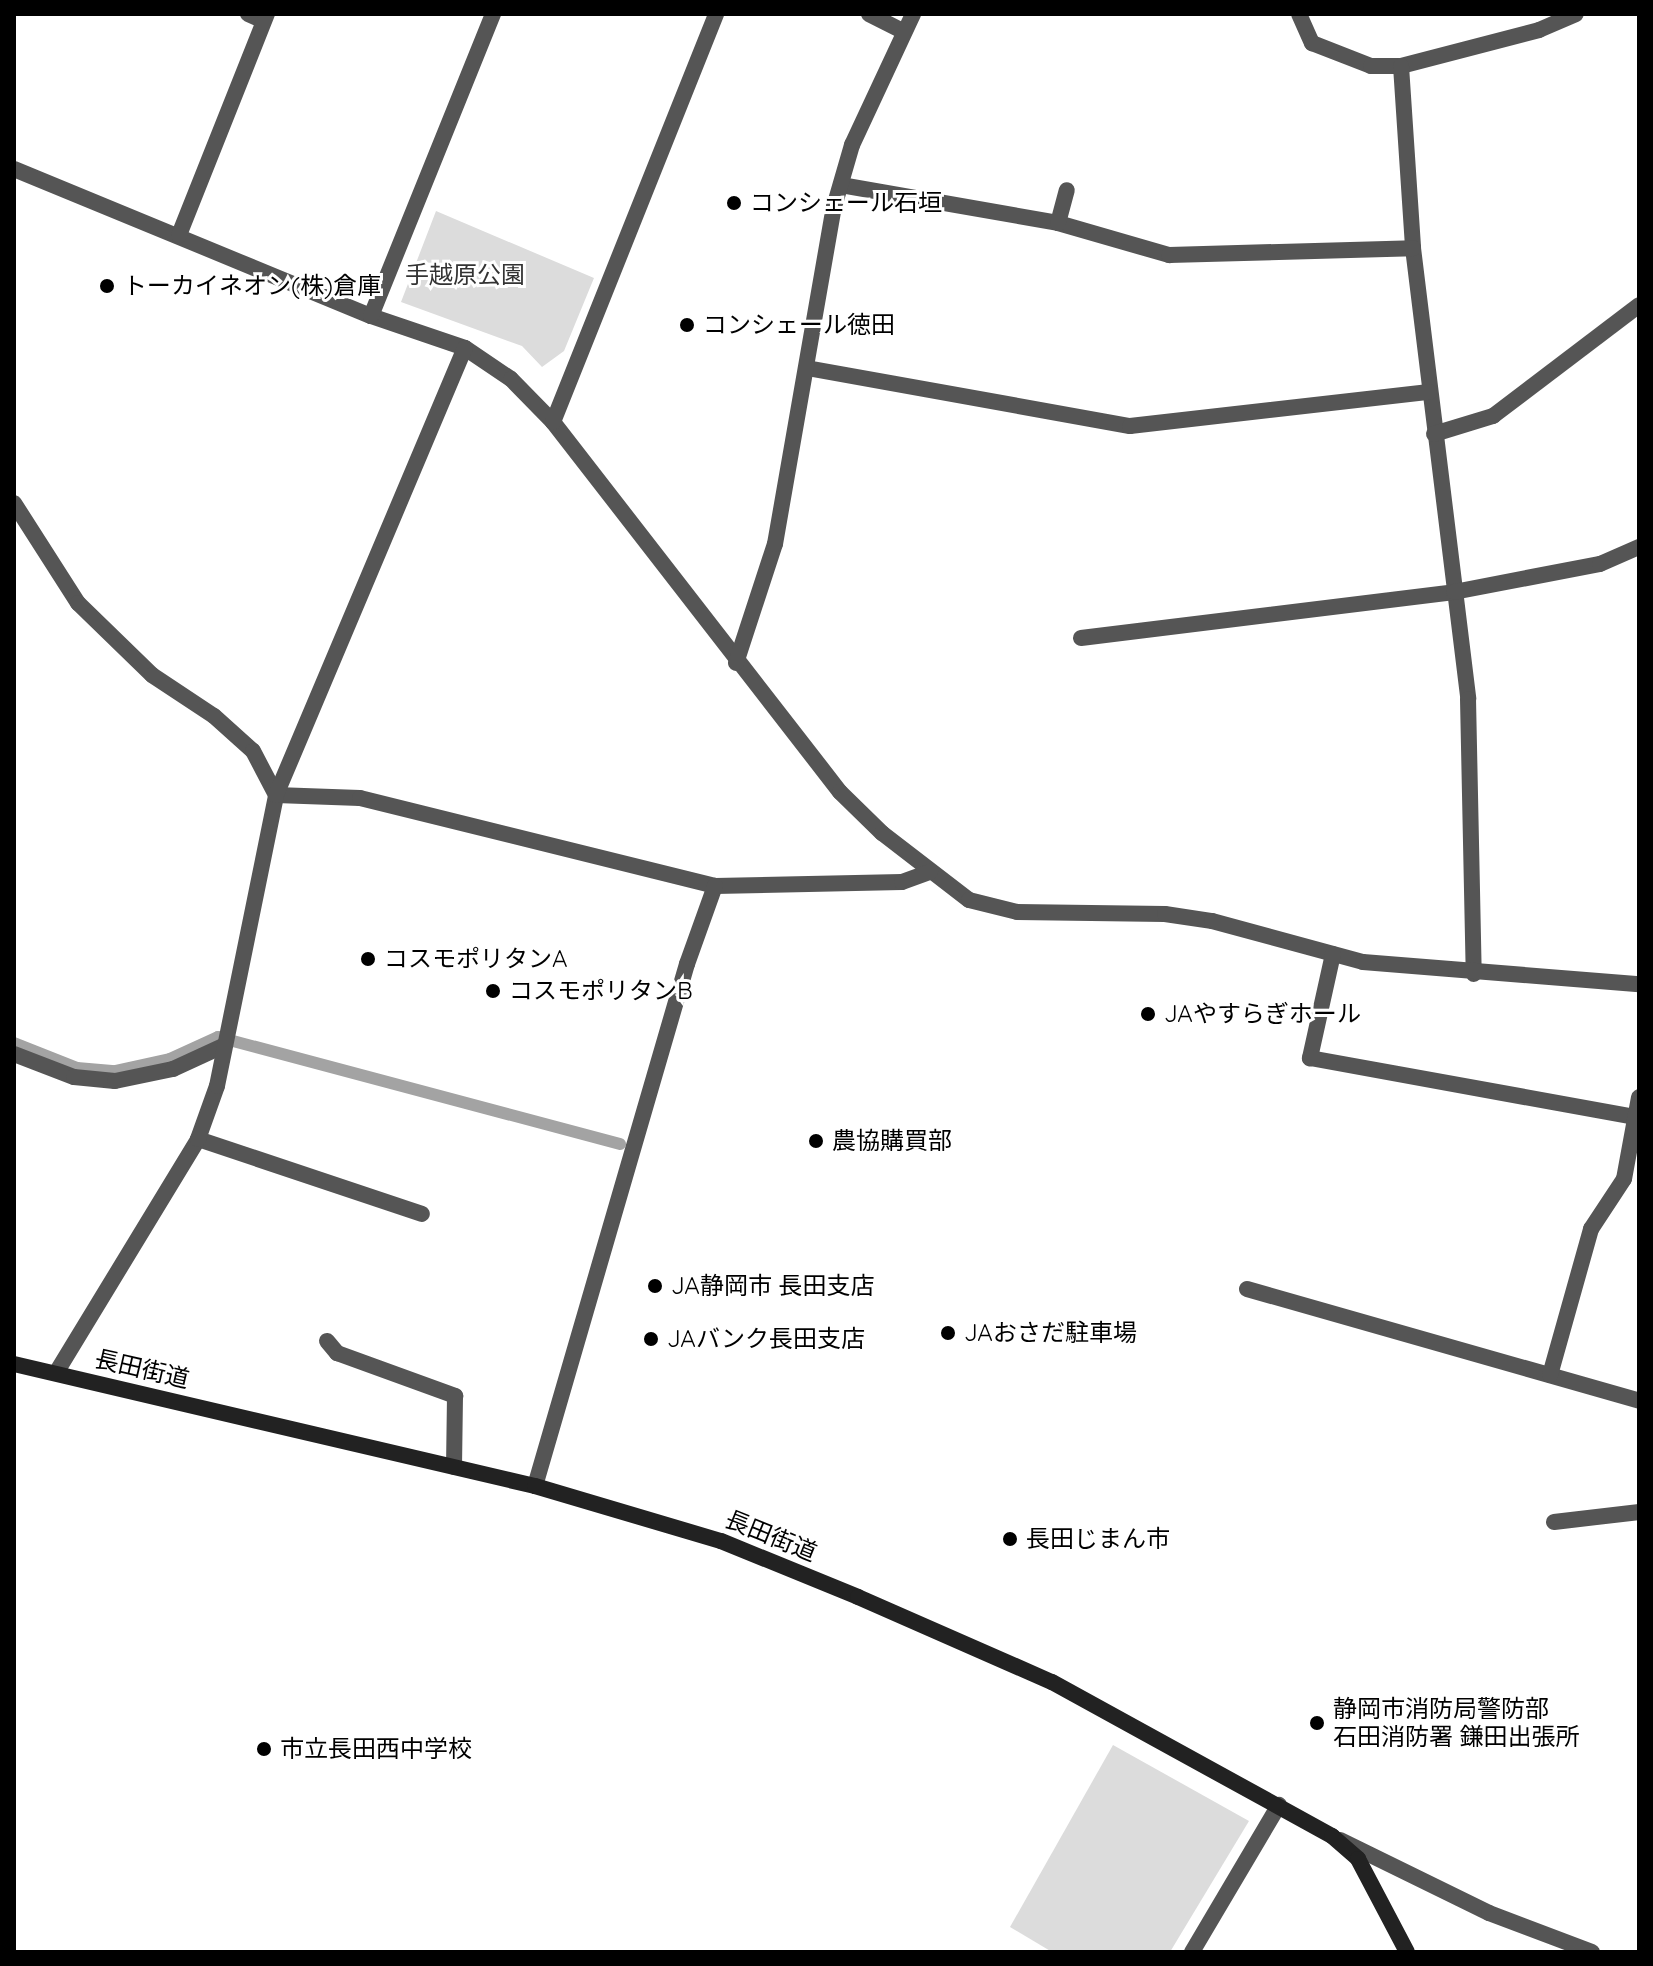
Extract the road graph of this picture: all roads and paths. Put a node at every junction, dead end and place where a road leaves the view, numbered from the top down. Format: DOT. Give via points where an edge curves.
graph roads {
  1 [pos="493,14"];
  2 [pos="716,14"];
  3 [pos="869,14"];
  4 [pos="913,14"];
  5 [pos="1299,14"];
  6 [pos="1576,14"];
  7 [pos="260,16"];
  8 [pos="904,32"];
  9 [pos="1401,66"];
  10 [pos="14,169"];
  11 [pos="841,185"];
  12 [pos="1067,190"];
  13 [pos="1058,223"];
  14 [pos="179,235"];
  15 [pos="1413,248"];
  16 [pos="1639,305"];
  17 [pos="371,316"];
  18 [pos="465,348"];
  19 [pos="807,368"];
  20 [pos="1429,392"];
  21 [pos="553,422"];
  22 [pos="1434,434"];
  23 [pos="14,503"];
  24 [pos="1639,547"];
  25 [pos="1454,592"];
  26 [pos="1081,638"];
  27 [pos="736,663"];
  28 [pos="276,795"];
  29 [pos="930,872"];
  30 [pos="715,886"];
  31 [pos="1333,954"];
  32 [pos="1474,974"];
  33 [pos="1639,984"];
  34 [pos="223,1046"];
  35 [pos="14,1054"];
  36 [pos="1639,1097"];
  37 [pos="1636,1117"];
  38 [pos="198,1139"];
  39 [pos="422,1214"];
  40 [pos="1247,1289"];
  41 [pos="327,1341"];
  42 [pos="14,1364"];
  43 [pos="56,1373"];
  44 [pos="1550,1375"];
  45 [pos="1639,1401"];
  46 [pos="454,1467"];
  47 [pos="535,1486"];
  48 [pos="1639,1512"];
  49 [pos="1554,1522"];
  50 [pos="1279,1805"];
  51 [pos="1332,1836"];
  52 [pos="1192,1952"];
  53 [pos="1407,1952"];
  54 [pos="1592,1952"];
  1 -- 17 [label="street"];
  2 -- 21 [label="street"];
  3 -- 8 [label="street"];
  4 -- 8 [label="street"];
  5 -- 9 [label="street" via="1312,43 1371,66"];
  6 -- 9 [label="street" via="1539,30"];
  7 -- 14 [label="street"];
  8 -- 11 [label="street" via="852,145"];
  9 -- 15 [label="street"];
  10 -- 14 [label="street"];
  11 -- 13 [label="street"];
  11 -- 19 [label="street"];
  12 -- 13 [label="street"];
  13 -- 15 [label="street" via="1169,255"];
  14 -- 17 [label="street"];
  15 -- 20 [label="street"];
  16 -- 22 [label="street" via="1493,416"];
  17 -- 18 [label="street"];
  18 -- 21 [label="street" via="511,379"];
  18 -- 28 [label="street"];
  19 -- 20 [label="street" via="1130,426"];
  19 -- 27 [label="street" via="775,544"];
  20 -- 22 [label="street"];
  21 -- 27 [label="street"];
  22 -- 25 [label="street"];
  23 -- 28 [label="street" via="78,603 152,675 214,716 253,751"];
  24 -- 25 [label="street" via="1600,564"];
  25 -- 26 [label="street"];
  25 -- 32 [label="street" via="1468,699"];
  27 -- 29 [label="street" via="840,792"];
  28 -- 30 [label="street" via="360,798"];
  28 -- 34 [label="street"];
  29 -- 30 [label="street" via="902,882"];
  29 -- 31 [label="street" via="969,900 1017,912 1165,914 1212,921"];
  30 -- 47 [label="street" via="687,964"];
  31 -- 32 [label="street"];
  31 -- 37 [label="street" via="1310,1058"];
  32 -- 33 [label="street"];
  34 -- 35 [label="street" via="173,1069 115,1081 74,1077"];
  34 -- 38 [label="street" via="217,1086"];
  36 -- 37 [label="street"];
  37 -- 44 [label="street" via="1624,1179 1591,1229"];
  38 -- 39 [label="street"];
  38 -- 43 [label="street"];
  40 -- 44 [label="street"];
  41 -- 46 [label="street" via="337,1353 455,1396"];
  42 -- 43 [label="main road, 長田街道"];
  43 -- 46 [label="main road, 長田街道"];
  44 -- 45 [label="street"];
  46 -- 47 [label="main road, 長田街道"];
  47 -- 50 [label="main road, 長田街道" via="721,1541 858,1597 1052,1682"];
  48 -- 49 [label="street"];
  50 -- 51 [label="main road, 長田街道"];
  50 -- 52 [label="street"];
  51 -- 53 [label="main road, 長田街道" via="1358,1859"];
  51 -- 54 [label="street" via="1489,1913"];
}
